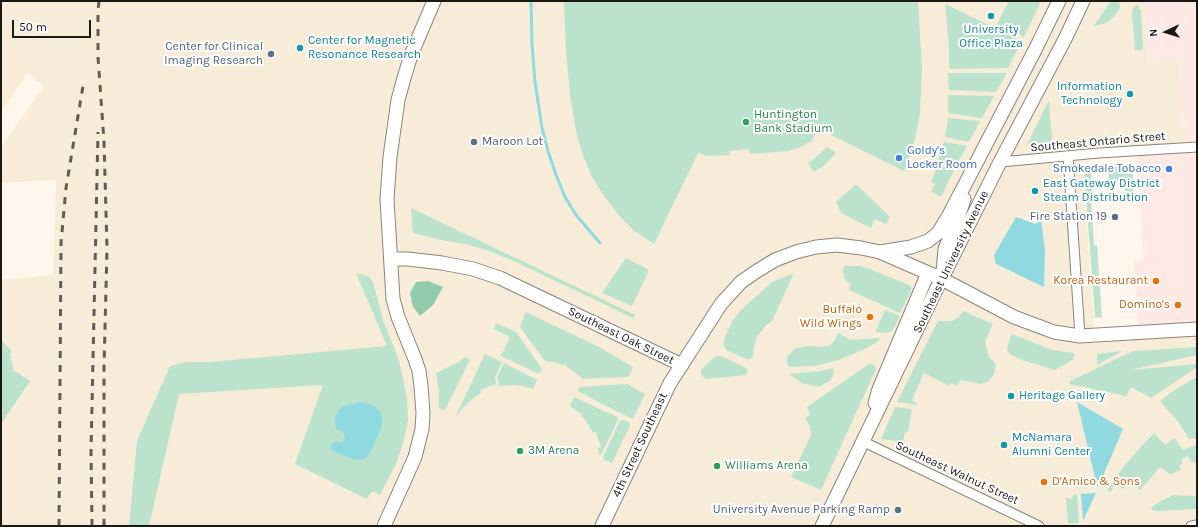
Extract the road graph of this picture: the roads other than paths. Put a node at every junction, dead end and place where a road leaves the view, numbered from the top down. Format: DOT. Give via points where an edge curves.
graph roads {
  1 [pos="434,1"];
  2 [pos="1059,1"];
  3 [pos="1084,1"];
  4 [pos="1197,146"];
  5 [pos="1068,156"];
  6 [pos="1000,162"];
  7 [pos="971,172"];
  8 [pos="880,252"];
  9 [pos="391,259"];
  10 [pos="928,273"];
  11 [pos="942,279"];
  12 [pos="1197,329"];
  13 [pos="1080,336"];
  14 [pos="682,365"];
  15 [pos="864,442"];
  16 [pos="384,526"];
  17 [pos="602,526"];
  18 [pos="822,526"];
  19 [pos="1039,526"];
  20 [pos="1191,526"];
  21 [pos="1197,526"];
  1 -- 9 [label="main road" via="411,55 398,100 387,198"];
  2 -- 7 [label="main road, Southeast University Avenue"];
  3 -- 6 [label="main road, Southeast University Avenue"];
  4 -- 5 [label="street, Southeast Ontario Street"];
  5 -- 6 [label="street, Southeast Ontario Street"];
  5 -- 13 [label="street"];
  6 -- 11 [label="main road, Southeast University Avenue"];
  7 -- 8 [label="main road, Southeast University Avenue" via="938,233 925,243"];
  7 -- 11 [label="main road" via="958,218 945,249"];
  8 -- 10 [label="main road, Southeast Oak Street"];
  8 -- 14 [label="main road, Southeast Oak Street" via="837,245 816,247 796,252 769,264 741,282 721,304"];
  9 -- 14 [label="main road, Southeast Oak Street" via="442,263 493,276"];
  9 -- 16 [label="main road" via="393,299 419,371 423,413 415,457"];
  10 -- 11 [label="main road, Southeast Oak Street"];
  10 -- 15 [label="main road" via="879,389"];
  11 -- 13 [label="main road, Southeast Oak Street" via="1014,317 1054,332"];
  11 -- 15 [label="main road, Southeast University Avenue"];
  12 -- 13 [label="main road, Southeast Oak Street"];
  14 -- 17 [label="main road, 4th Street Southeast" via="670,382"];
  15 -- 18 [label="main road, Southeast University Avenue"];
  15 -- 19 [label="street, Southeast Walnut Street"];
  20 -- 21 [label="street"];
}
